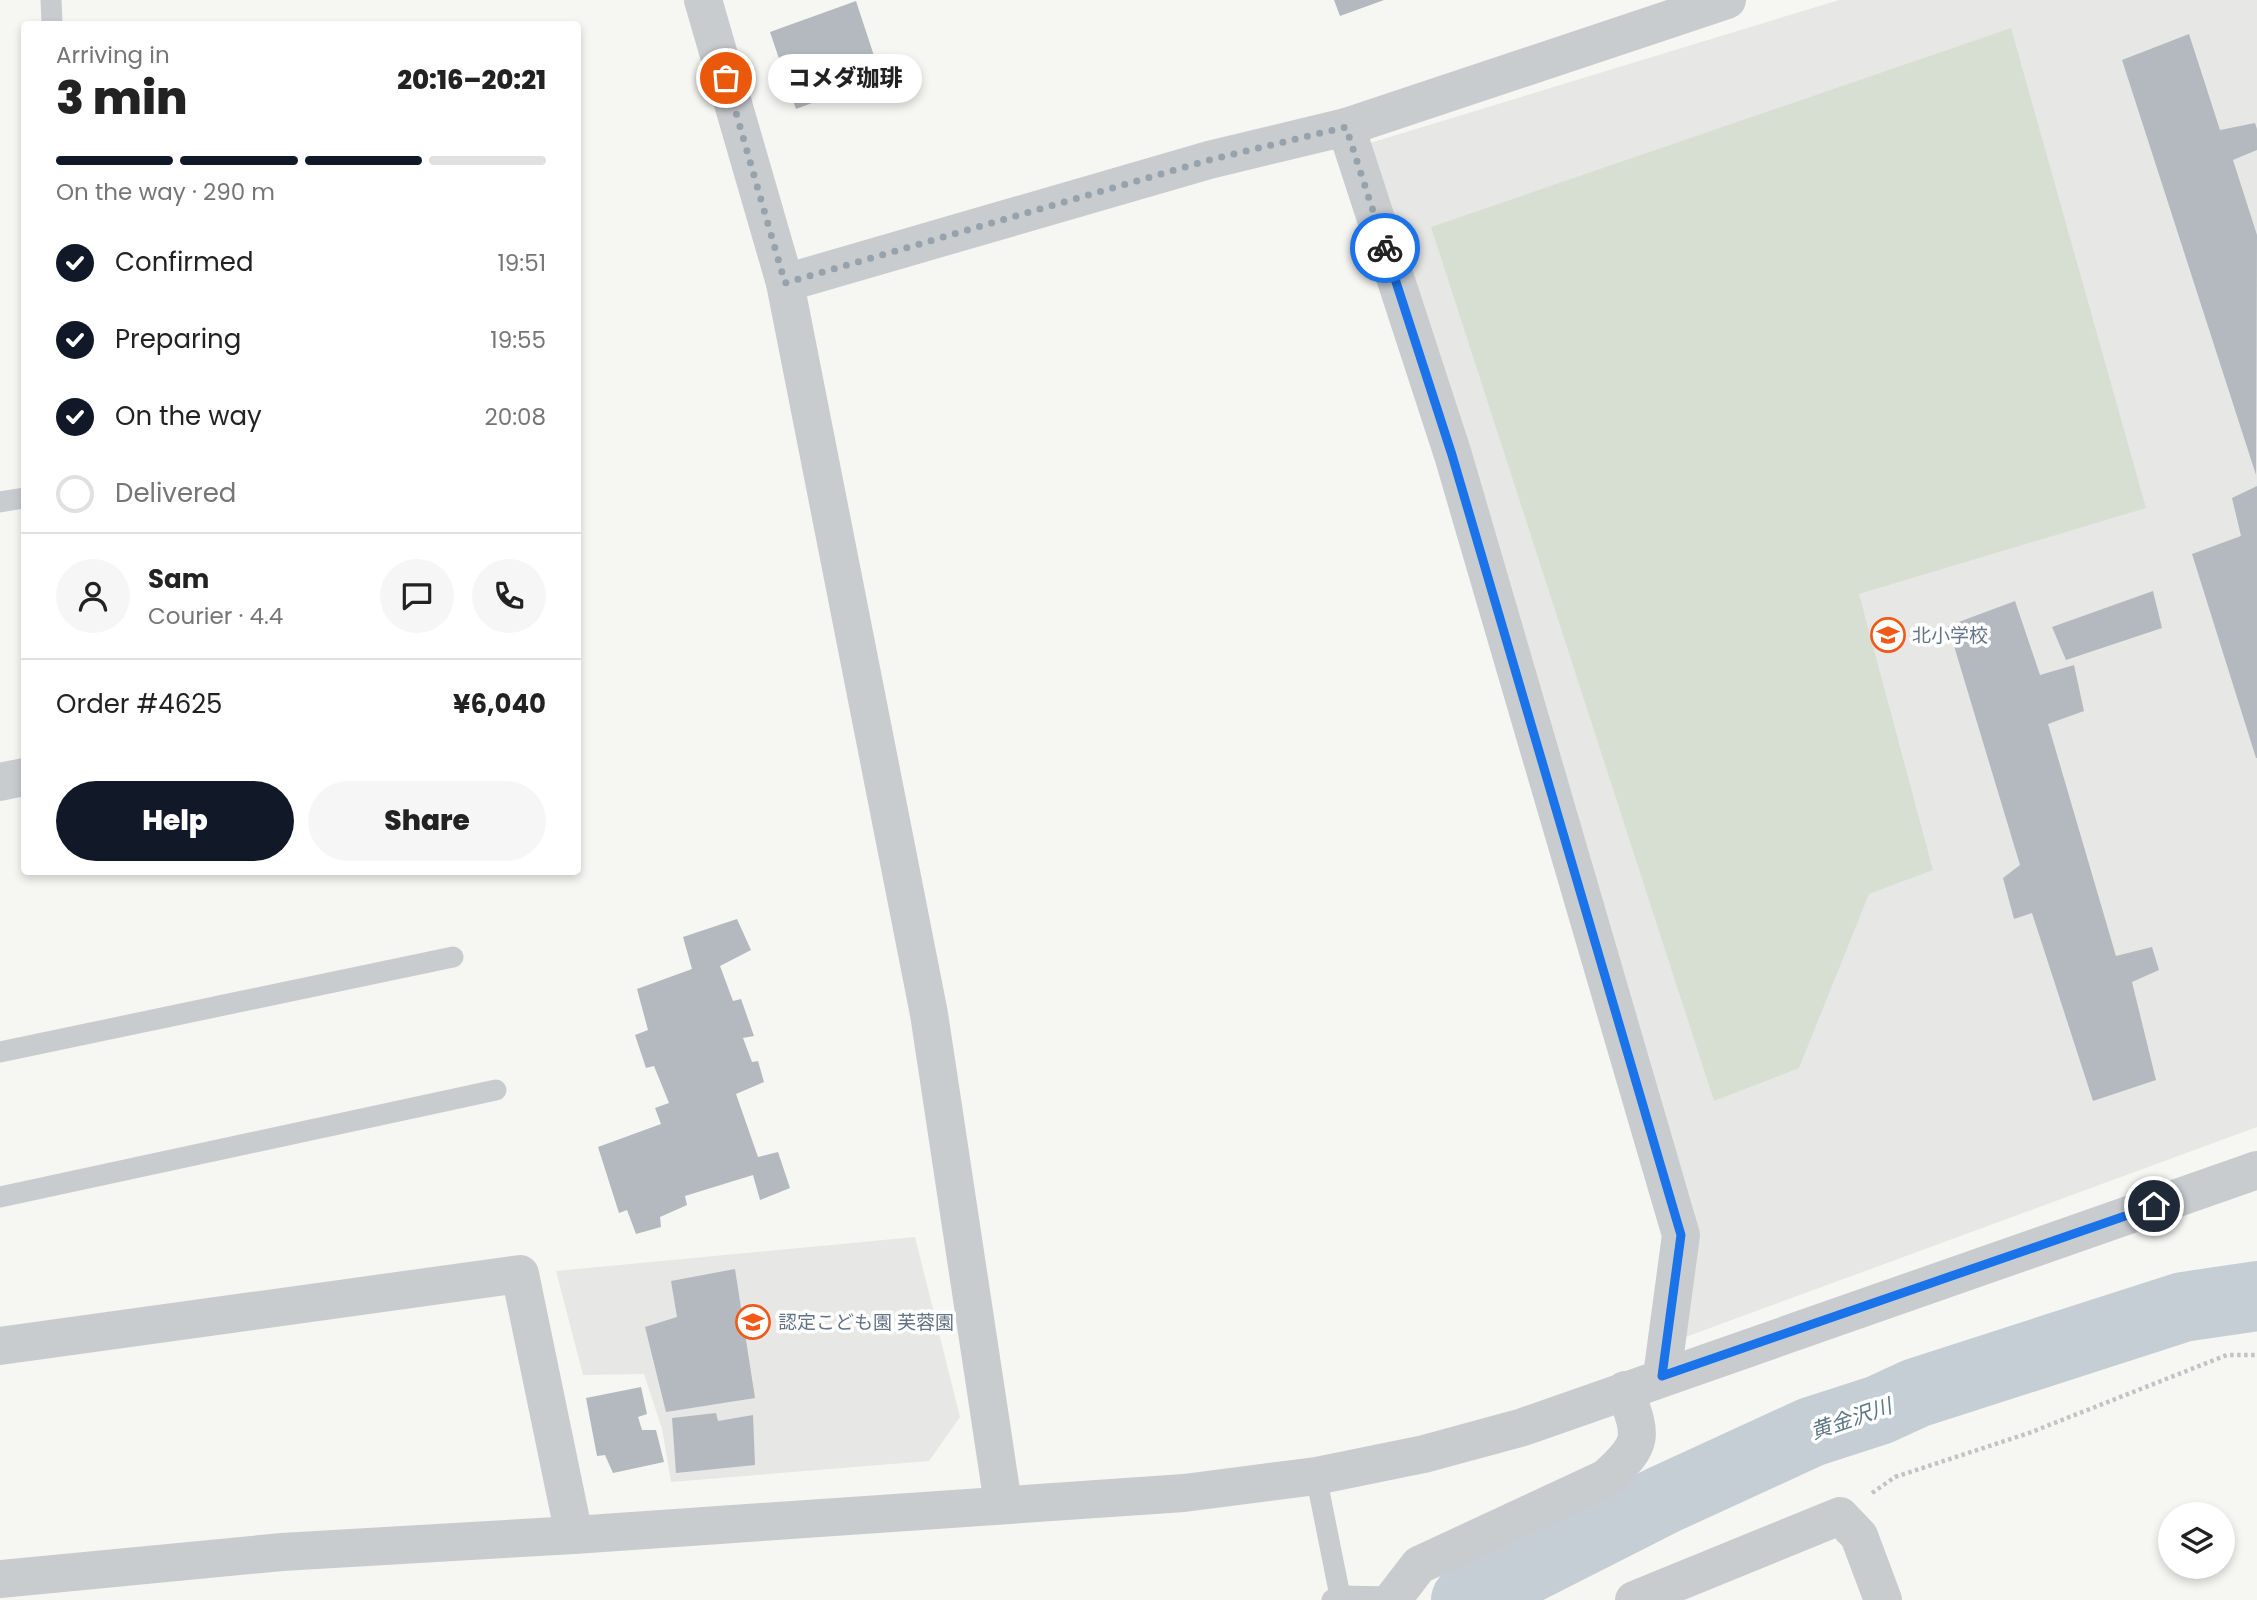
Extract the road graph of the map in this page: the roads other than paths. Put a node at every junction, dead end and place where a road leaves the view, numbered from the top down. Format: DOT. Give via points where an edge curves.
graph roads {
  1 [pos="51,0"];
  2 [pos="703,0"];
  3 [pos="1727,0"];
  4 [pos="52,21"];
  5 [pos="1346,127"];
  6 [pos="785,283"];
  7 [pos="21,498"];
  8 [pos="0,502"];
  9 [pos="21,778"];
  10 [pos="0,782"];
  11 [pos="453,957"];
  12 [pos="0,1052"];
  13 [pos="496,1090"];
  14 [pos="2257,1170"];
  15 [pos="0,1197"];
  16 [pos="0,1346"];
  17 [pos="1662,1376"];
  18 [pos="1625,1390"];
  19 [pos="1316,1476"];
  20 [pos="1003,1504"];
  21 [pos="575,1535"];
  22 [pos="0,1579"];
  23 [pos="1336,1598"];
  24 [pos="1392,1599"];
  25 [pos="1634,1600"];
  26 [pos="1883,1600"];
  1 -- 4 [label="lane"];
  2 -- 6 [label="street"];
  3 -- 5 [label="street"];
  5 -- 6 [label="street" via="1209,160"];
  5 -- 17 [label="street" via="1452,455 1681,1235"];
  6 -- 20 [label="street" via="929,1014"];
  7 -- 8 [label="lane"];
  9 -- 10 [label="street"];
  11 -- 12 [label="lane"];
  13 -- 15 [label="lane"];
  14 -- 17 [label="street"];
  16 -- 21 [label="street" via="520,1274"];
  17 -- 18 [label="street"];
  18 -- 19 [label="street" via="1523,1427"];
  18 -- 24 [label="street" via="1639,1428 1631,1456 1606,1478 1419,1565"];
  19 -- 20 [label="street" via="1184,1493"];
  19 -- 23 [label="lane"];
  20 -- 21 [label="street"];
  21 -- 22 [label="street" via="282,1552"];
  23 -- 24 [label="lane"];
  25 -- 26 [label="street" via="1840,1516 1859,1536"];
}
